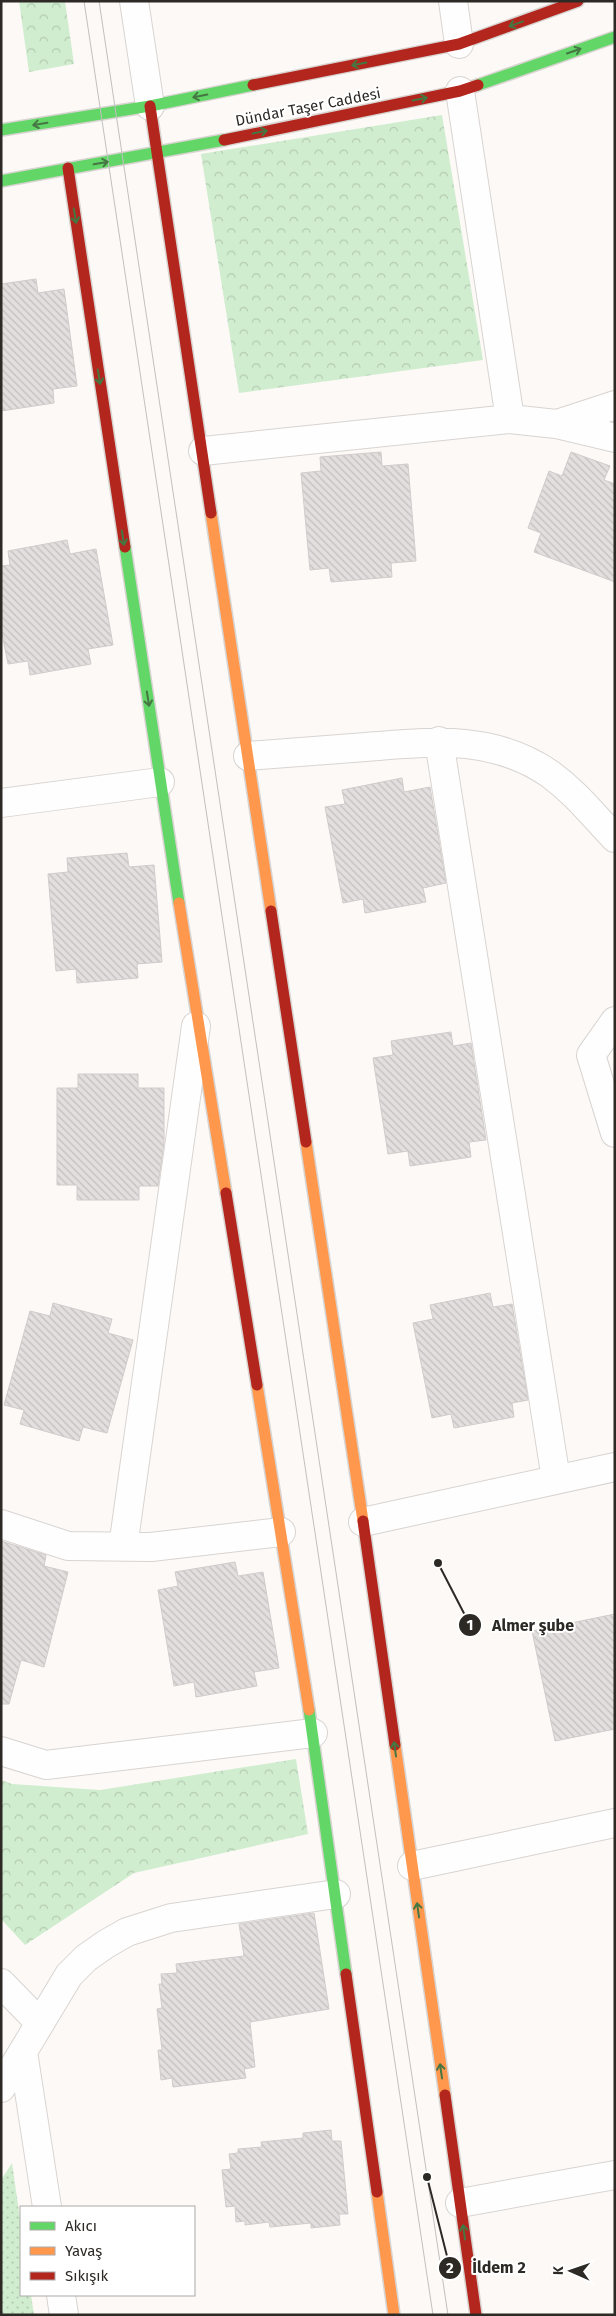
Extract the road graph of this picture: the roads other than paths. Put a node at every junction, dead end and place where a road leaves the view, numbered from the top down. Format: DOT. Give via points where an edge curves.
graph roads {
  1 [pos="134,1"];
  2 [pos="453,1"];
  3 [pos="578,1"];
  4 [pos="615,37"];
  5 [pos="459,44"];
  6 [pos="460,91"];
  7 [pos="150,106"];
  8 [pos="3,129"];
  9 [pos="158,152"];
  10 [pos="68,168"];
  11 [pos="1,181"];
  12 [pos="615,404"];
  13 [pos="510,419"];
  14 [pos="556,424"];
  15 [pos="615,438"];
  16 [pos="202,451"];
  17 [pos="439,741"];
  18 [pos="248,756"];
  19 [pos="160,782"];
  20 [pos="1,803"];
  21 [pos="615,838"];
  22 [pos="198,1017"];
  23 [pos="615,1021"];
  24 [pos="615,1132"];
  25 [pos="615,1467"];
  26 [pos="556,1480"];
  27 [pos="362,1522"];
  28 [pos="1,1524"];
  29 [pos="281,1532"];
  30 [pos="123,1546"];
  31 [pos="313,1732"];
  32 [pos="1,1751"];
  33 [pos="615,1823"];
  34 [pos="412,1866"];
  35 [pos="336,1894"];
  36 [pos="1,1982"];
  37 [pos="40,2023"];
  38 [pos="23,2052"];
  39 [pos="1,2088"];
  40 [pos="615,2175"];
  41 [pos="460,2203"];
  42 [pos="47,2206"];
  43 [pos="61,2296"];
  44 [pos="64,2315"];
  45 [pos="394,2315"];
  46 [pos="476,2315"];
  1 -- 7 [label="street"];
  2 -- 5 [label="street"];
  3 -- 5 [label="street, one-way"];
  6 -- 4 [label="street, Dündar Taşer Caddesi, one-way"];
  5 -- 7 [label="street, one-way"];
  9 -- 6 [label="street, Dündar Taşer Caddesi, one-way"];
  6 -- 13 [label="street"];
  7 -- 8 [label="street, one-way"];
  7 -- 9 [label="street"];
  10 -- 9 [label="street, Dündar Taşer Caddesi, one-way"];
  9 -- 16 [label="street"];
  10 -- 11 [label="street, Dündar Taşer Caddesi"];
  10 -- 19 [label="street, one-way"];
  12 -- 14 [label="street"];
  13 -- 14 [label="street"];
  13 -- 16 [label="street"];
  14 -- 15 [label="street"];
  16 -- 18 [label="street"];
  17 -- 18 [label="street"];
  17 -- 21 [label="street" via="473,743 540,768 570,790"];
  17 -- 26 [label="street"];
  18 -- 27 [label="street"];
  19 -- 20 [label="street"];
  19 -- 22 [label="street"];
  22 -- 29 [label="street"];
  22 -- 30 [label="street"];
  23 -- 24 [label="street" via="591,1055"];
  25 -- 26 [label="street"];
  26 -- 27 [label="street"];
  34 -- 27 [label="street, one-way"];
  28 -- 30 [label="street" via="68,1546"];
  29 -- 30 [label="street" via="151,1547"];
  29 -- 31 [label="street"];
  31 -- 32 [label="street" via="46,1765"];
  31 -- 35 [label="street"];
  33 -- 34 [label="street"];
  41 -- 34 [label="street, one-way"];
  35 -- 37 [label="street" via="170,1918 127,1932 100,1948 69,1975"];
  35 -- 45 [label="street"];
  36 -- 37 [label="street"];
  37 -- 38 [label="street"];
  38 -- 39 [label="street"];
  38 -- 42 [label="street"];
  40 -- 41 [label="street"];
  46 -- 41 [label="street, one-way"];
  43 -- 44 [label="street"];
}
